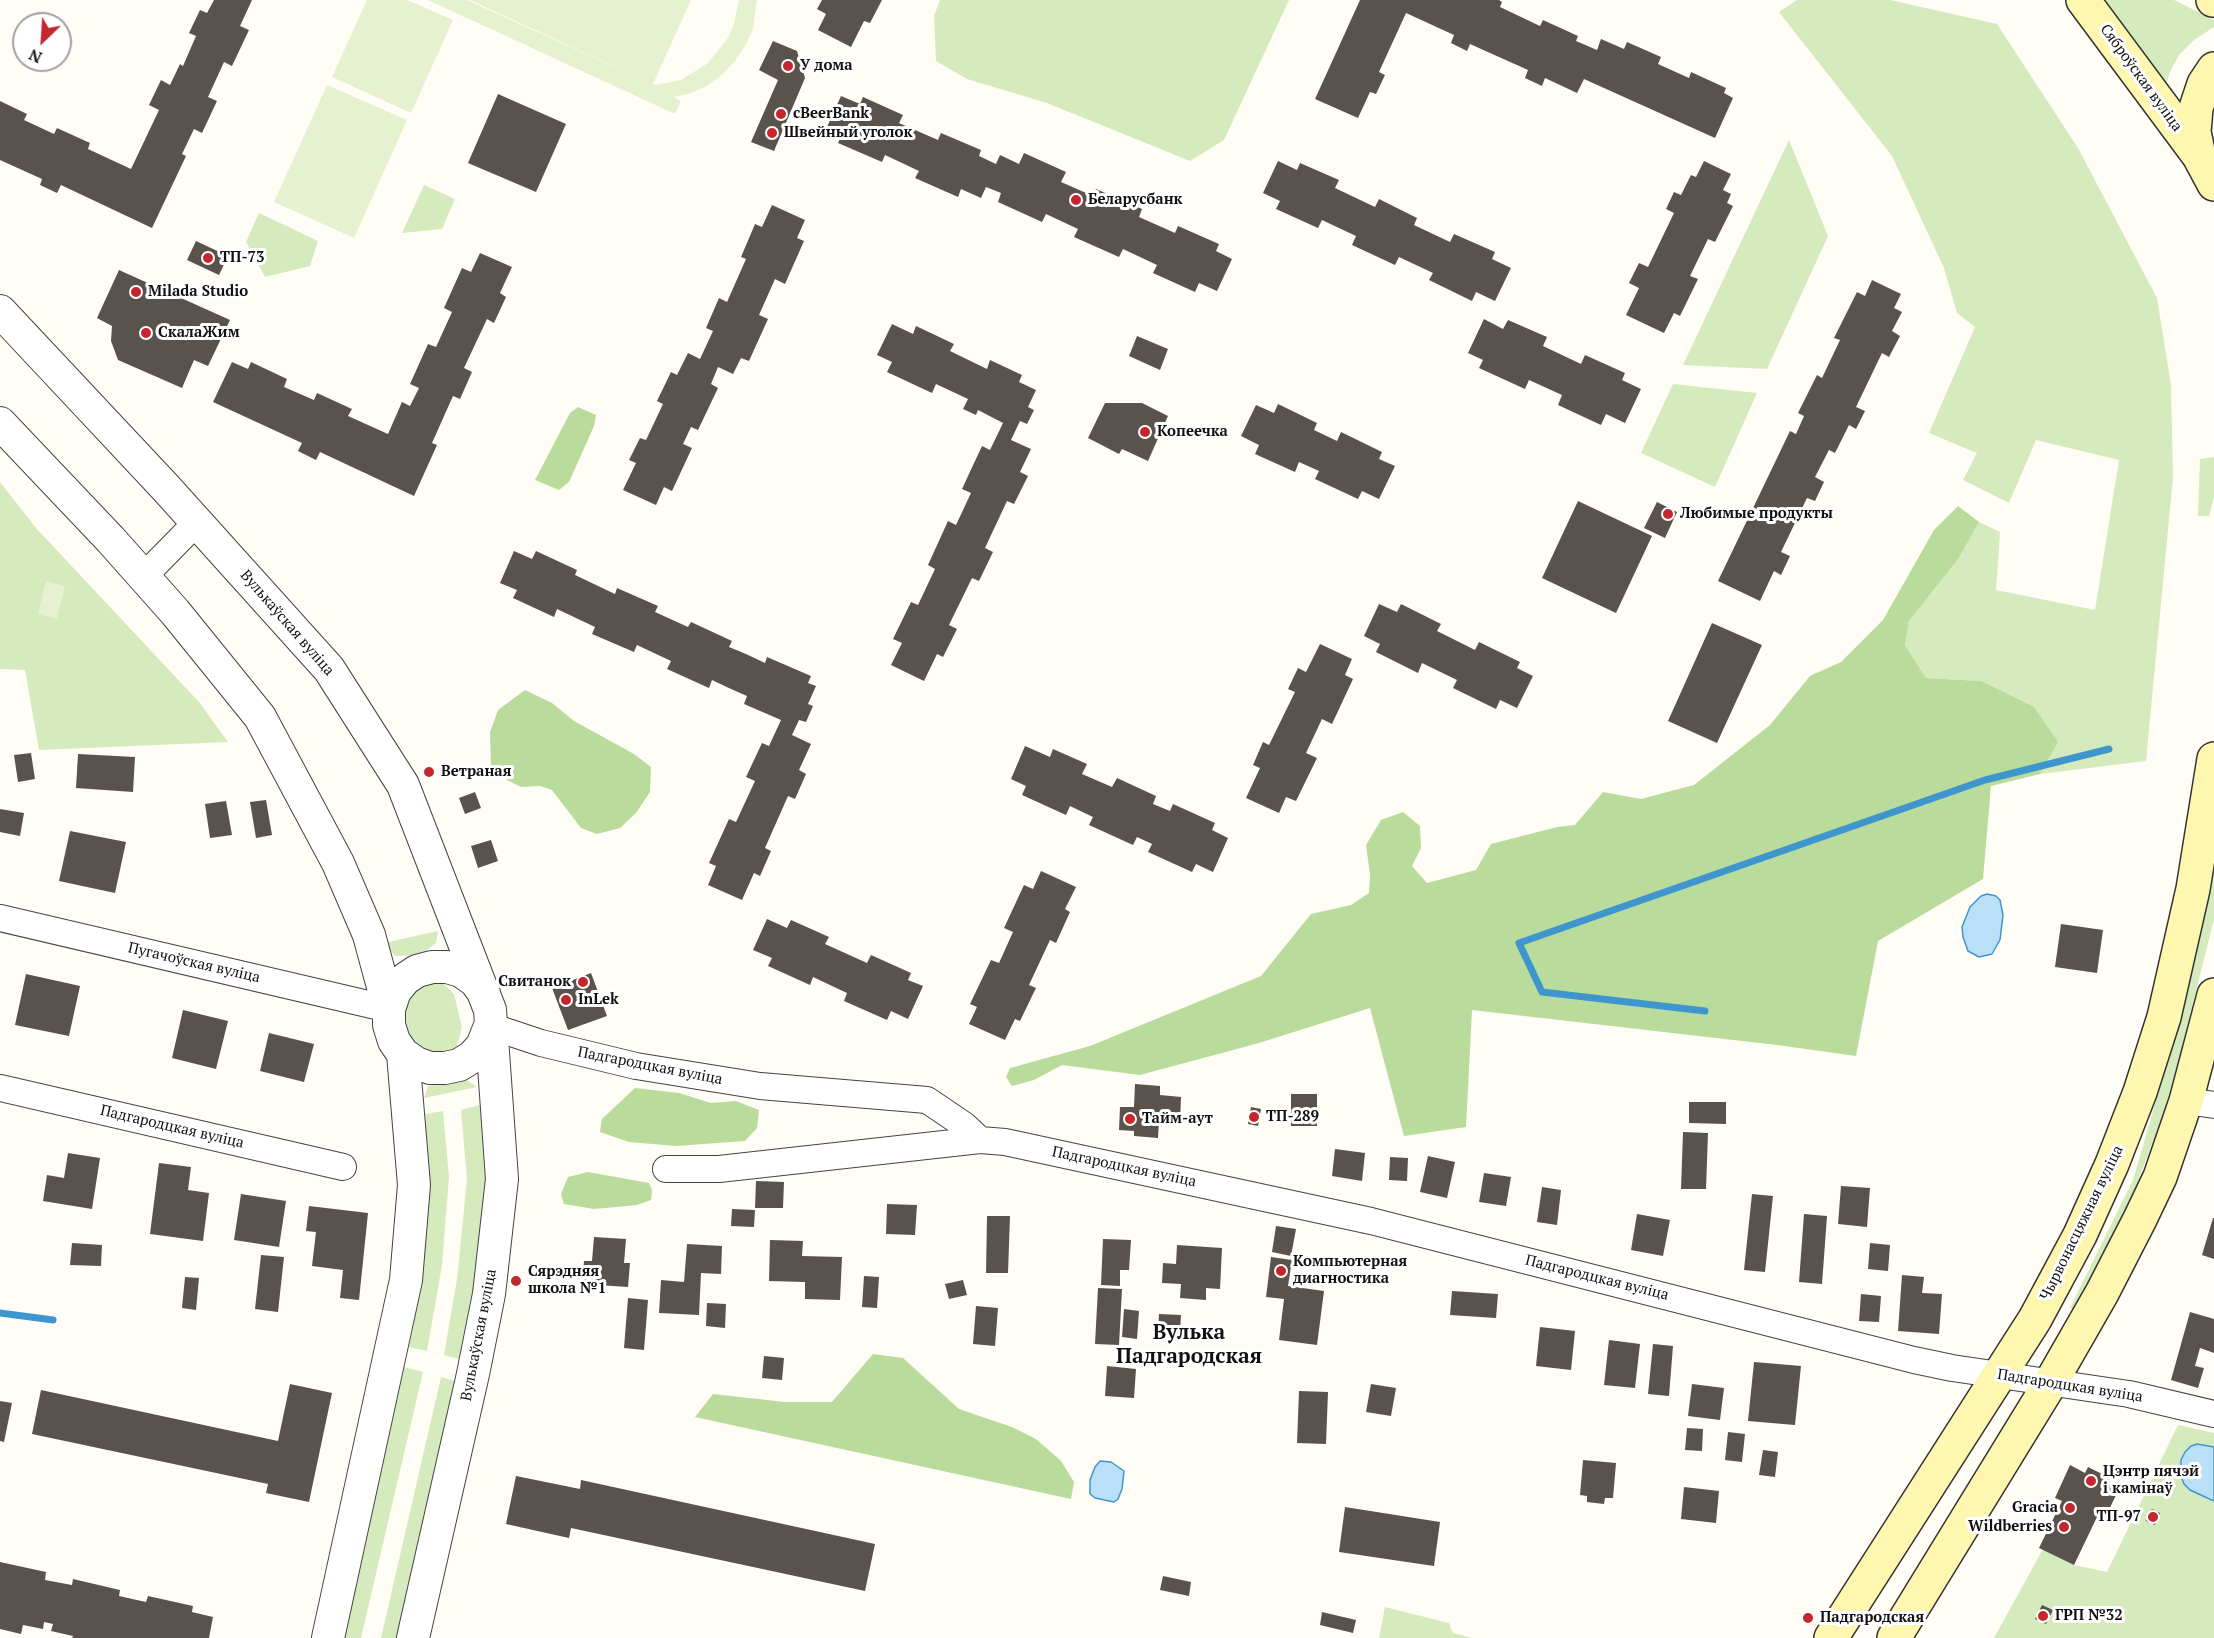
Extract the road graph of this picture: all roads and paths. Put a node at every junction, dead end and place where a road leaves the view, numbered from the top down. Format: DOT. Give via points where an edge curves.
graph roads {
  1 [pos="2083,0"];
  2 [pos="2214,69"];
  3 [pos="2210,178"];
  4 [pos="0,311"];
  5 [pos="0,423"];
  6 [pos="197,522"];
  7 [pos="143,576"];
  8 [pos="2214,759"];
  9 [pos="0,918"];
  10 [pos="485,994"];
  11 [pos="2214,995"];
  12 [pos="389,1008"];
  13 [pos="490,1026"];
  14 [pos="404,1054"];
  15 [pos="0,1088"];
  16 [pos="2200,1103"];
  17 [pos="980,1140"];
  18 [pos="343,1167"];
  19 [pos="666,1169"];
  20 [pos="2001,1375"];
  21 [pos="2051,1382"];
  22 [pos="2214,1414"];
  23 [pos="328,1638"];
  24 [pos="412,1638"];
  25 [pos="1831,1638"];
  26 [pos="1894,1638"];
  1 -- 3 [label="main road, Сяброўская вуліца"];
  2 -- 3 [label="main road" via="2196,108 2194,132"];
  4 -- 6 [label="street, Вулькаўская вуліца"];
  5 -- 7 [label="street"];
  6 -- 7 [label="street"];
  6 -- 10 [label="street, Вулькаўская вуліца" via="329,669 403,785"];
  7 -- 12 [label="street" via="260,717 338,863 369,935"];
  8 -- 20 [label="main road, Чырвонасцяжная вуліца" via="2183,939 2140,1092 2075,1246"];
  9 -- 12 [label="street, Пугачоўская вуліца"];
  10 -- 12 [label="street" via="461,971 432,967 405,979"];
  10 -- 13 [label="street, Вулькаўская вуліца"];
  11 -- 16 [label="main road"];
  12 -- 14 [label="street" via="394,1041"];
  13 -- 14 [label="street" via="482,1046 459,1065 430,1068"];
  13 -- 17 [label="street, Падгародцкая вуліца" via="647,1068 760,1086 927,1100"];
  13 -- 24 [label="street, Вулькаўская вуліца" via="502,1179 489,1294"];
  14 -- 23 [label="street" via="414,1185 406,1280"];
  15 -- 18 [label="street, Падгародцкая вуліца"];
  16 -- 21 [label="main road" via="2102,1293"];
  17 -- 19 [label="street, Падгародцкая вуліца" via="719,1169"];
  17 -- 20 [label="street, Падгародцкая вуліца" via="1294,1203 1914,1360"];
  20 -- 21 [label="street, Падгародцкая вуліца"];
  20 -- 25 [label="main road, Чырвонасцяжная вуліца"];
  21 -- 22 [label="street, Падгародцкая вуліца" via="2129,1394"];
  21 -- 26 [label="main road"];
}
